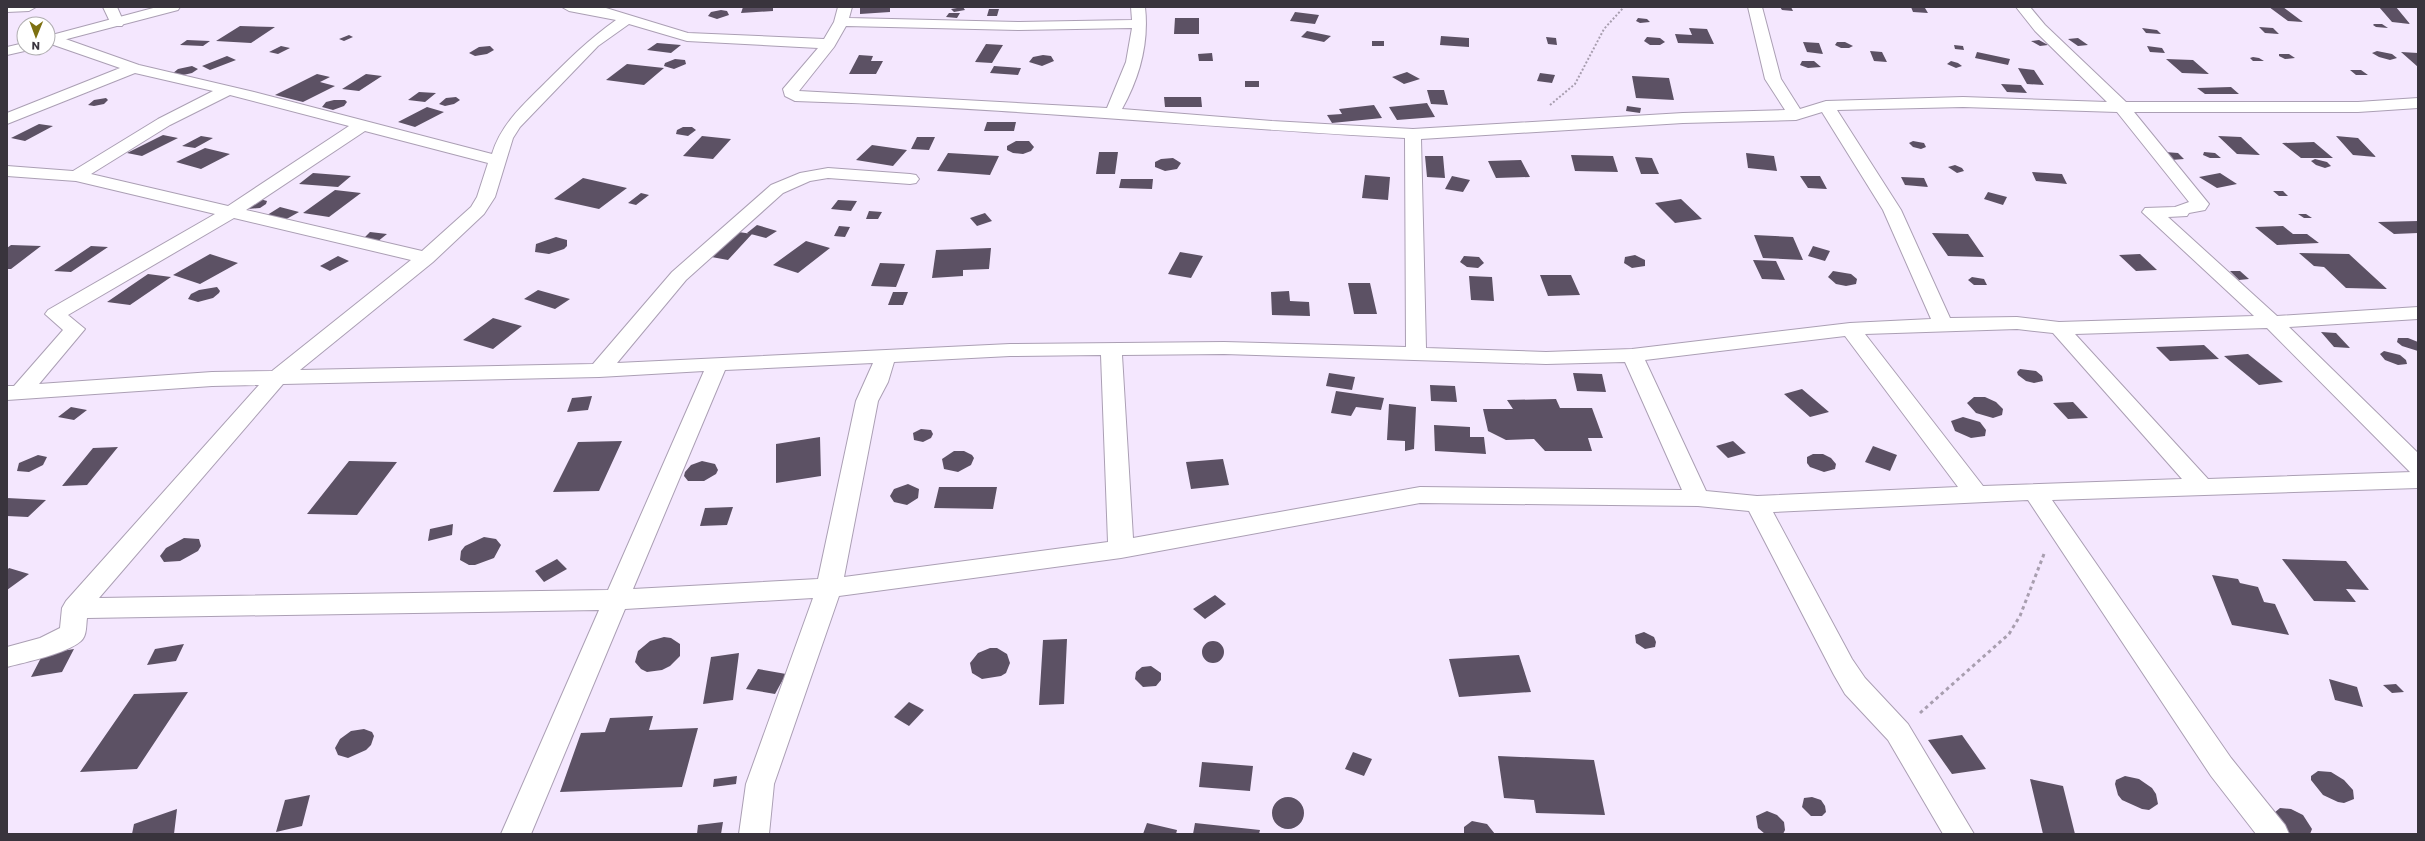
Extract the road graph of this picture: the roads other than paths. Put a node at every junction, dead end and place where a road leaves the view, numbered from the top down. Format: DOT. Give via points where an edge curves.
graph roads {
  1 [pos="28,7"];
  2 [pos="110,7"];
  3 [pos="173,7"];
  4 [pos="569,7"];
  5 [pos="845,7"];
  6 [pos="1138,7"];
  7 [pos="1755,7"];
  8 [pos="2023,7"];
  9 [pos="7,8"];
  10 [pos="625,13"];
  11 [pos="841,22"];
  12 [pos="117,23"];
  13 [pos="1141,24"];
  14 [pos="56,38"];
  15 [pos="56,42"];
  16 [pos="829,44"];
  17 [pos="134,68"];
  18 [pos="226,91"];
  19 [pos="2418,103"];
  20 [pos="1826,106"];
  21 [pos="2122,107"];
  22 [pos="1112,113"];
  23 [pos="1796,115"];
  24 [pos="7,119"];
  25 [pos="362,125"];
  26 [pos="1413,134"];
  27 [pos="496,160"];
  28 [pos="7,171"];
  29 [pos="76,176"];
  30 [pos="910,179"];
  31 [pos="232,212"];
  32 [pos="426,258"];
  33 [pos="2418,313"];
  34 [pos="2272,322"];
  35 [pos="1943,324"];
  36 [pos="2059,328"];
  37 [pos="1850,329"];
  38 [pos="1111,350"];
  39 [pos="1416,353"];
  40 [pos="886,355"];
  41 [pos="1632,355"];
  42 [pos="717,365"];
  43 [pos="599,370"];
  44 [pos="277,378"];
  45 [pos="14,392"];
  46 [pos="2418,466"];
  47 [pos="2418,480"];
  48 [pos="2202,487"];
  49 [pos="2034,492"];
  50 [pos="1976,494"];
  51 [pos="1698,498"];
  52 [pos="1758,504"];
  53 [pos="1121,549"];
  54 [pos="828,588"];
  55 [pos="614,600"];
  56 [pos="75,608"];
  57 [pos="7,657"];
  58 [pos="516,834"];
  59 [pos="754,834"];
  60 [pos="1958,834"];
  61 [pos="2274,834"];
  1 -- 9 [label="street"];
  2 -- 12 [label="street"];
  3 -- 12 [label="street"];
  4 -- 10 [label="street"];
  5 -- 11 [label="street"];
  6 -- 13 [label="street"];
  7 -- 23 [label="street" via="1773,79"];
  8 -- 21 [label="street" via="2040,28"];
  10 -- 16 [label="street" via="687,37"];
  10 -- 27 [label="street" via="514,124"];
  11 -- 13 [label="street" via="1019,26"];
  11 -- 16 [label="street"];
  12 -- 14 [label="street"];
  13 -- 22 [label="street" via="1126,86"];
  15 -- 17 [label="street"];
  16 -- 22 [label="street" via="792,89 791,93 795,96"];
  17 -- 18 [label="street"];
  17 -- 24 [label="street"];
  18 -- 25 [label="street"];
  18 -- 29 [label="street" via="164,122"];
  19 -- 21 [label="street" via="2358,107"];
  20 -- 21 [label="street" via="1964,102"];
  20 -- 23 [label="street"];
  20 -- 35 [label="street" via="1892,210"];
  21 -- 34 [label="street" via="2200,204 2182,209 2181,212 2151,212"];
  22 -- 26 [label="street"];
  23 -- 26 [label="street" via="1683,118"];
  25 -- 27 [label="street"];
  25 -- 31 [label="street"];
  26 -- 39 [label="street"];
  27 -- 32 [label="street" via="486,197 478,210"];
  28 -- 29 [label="street"];
  29 -- 31 [label="street"];
  30 -- 43 [label="street" via="828,173 806,177 777,189 679,276"];
  31 -- 32 [label="street"];
  31 -- 45 [label="street" via="55,314 75,329"];
  32 -- 44 [label="street"];
  33 -- 34 [label="street"];
  34 -- 36 [label="street"];
  34 -- 46 [label="street"];
  35 -- 36 [label="street" via="2016,323"];
  35 -- 37 [label="street"];
  36 -- 48 [label="street"];
  37 -- 41 [label="street"];
  37 -- 50 [label="street"];
  38 -- 39 [label="street" via="1224,348"];
  38 -- 40 [label="street" via="1010,350"];
  38 -- 53 [label="street"];
  39 -- 41 [label="street" via="1546,358"];
  40 -- 42 [label="street"];
  40 -- 54 [label="street" via="868,401"];
  41 -- 51 [label="street"];
  42 -- 43 [label="street"];
  42 -- 55 [label="street"];
  43 -- 44 [label="street"];
  44 -- 45 [label="street"];
  44 -- 56 [label="street"];
  47 -- 48 [label="street"];
  48 -- 49 [label="street"];
  49 -- 50 [label="street"];
  49 -- 61 [label="street" via="2221,767"];
  50 -- 52 [label="street"];
  51 -- 52 [label="street"];
  51 -- 53 [label="street" via="1420,495"];
  52 -- 60 [label="street" via="1843,667 1855,686 1898,732"];
  53 -- 54 [label="street"];
  54 -- 55 [label="street"];
  54 -- 59 [label="street" via="760,784"];
  55 -- 56 [label="street"];
  55 -- 58 [label="street"];
  56 -- 57 [label="street" via="72,634 47,646"];
}
